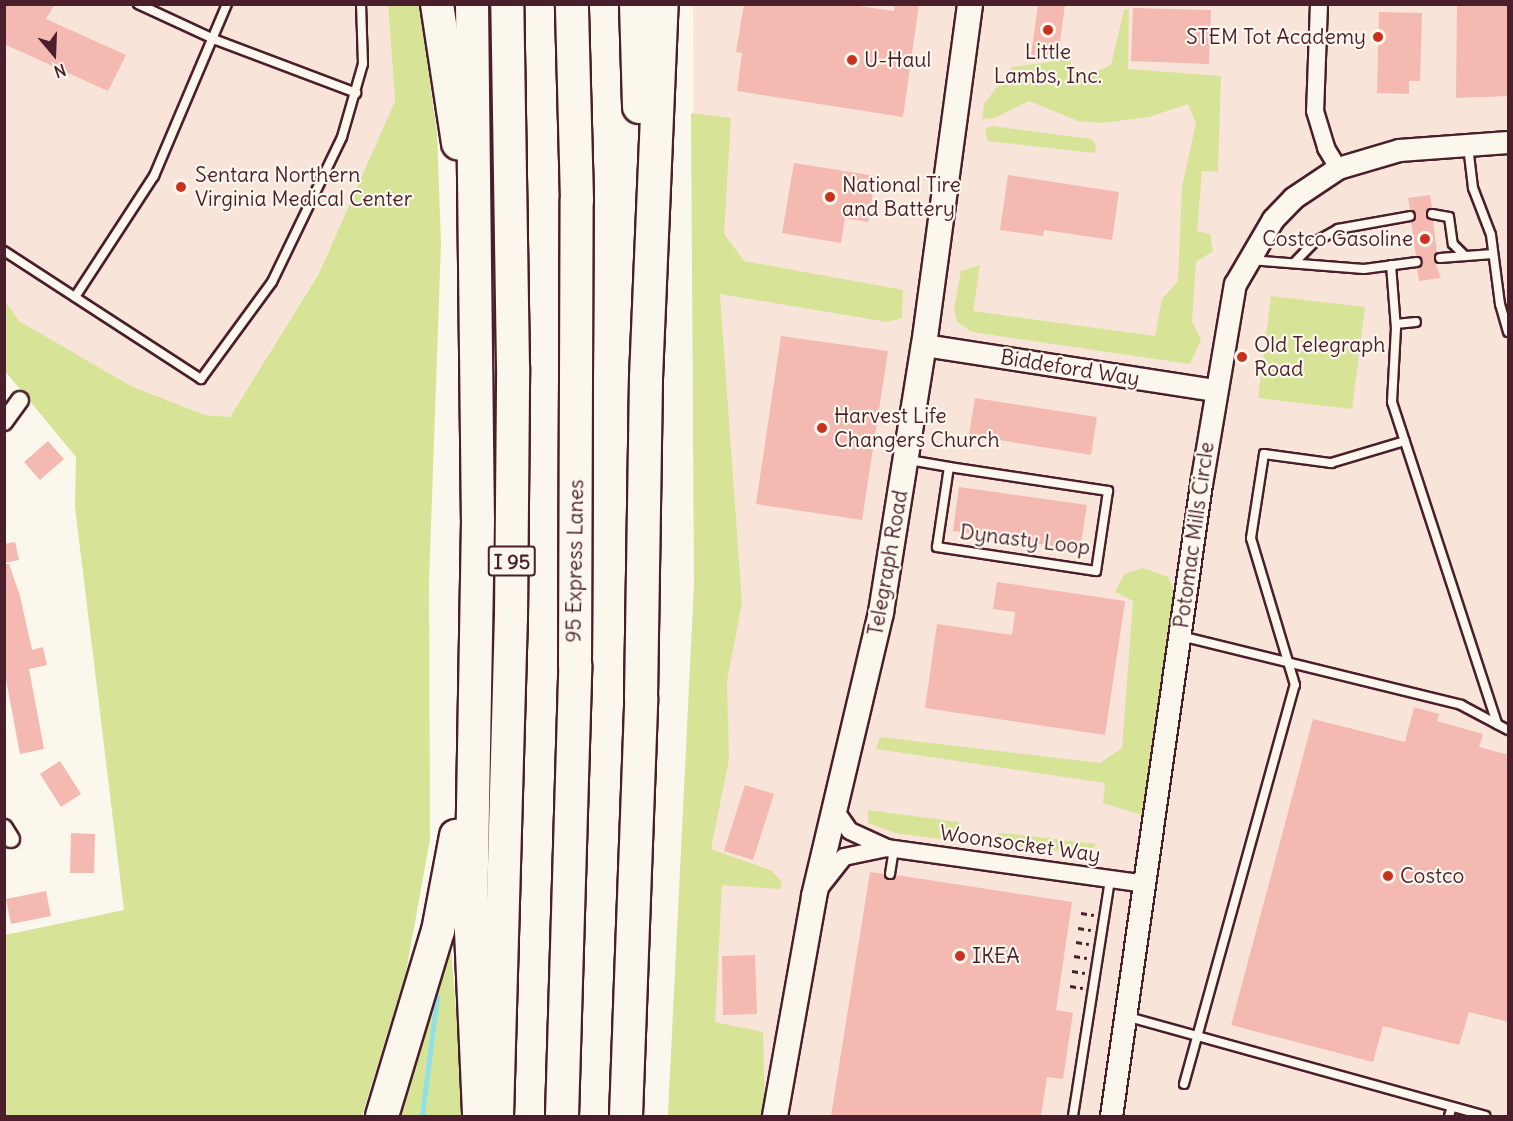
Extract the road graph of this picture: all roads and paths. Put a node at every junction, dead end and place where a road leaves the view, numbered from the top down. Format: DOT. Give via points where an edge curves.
graph roads {
  1 [pos="138,4"];
  2 [pos="227,4"];
  3 [pos="361,4"];
  4 [pos="437,4"];
  5 [pos="472,4"];
  6 [pos="507,4"];
  7 [pos="572,4"];
  8 [pos="636,4"];
  9 [pos="662,4"];
  10 [pos="970,4"];
  11 [pos="1319,4"];
  12 [pos="216,40"];
  13 [pos="356,93"];
  14 [pos="1509,142"];
  15 [pos="1468,145"];
  16 [pos="1338,168"];
  17 [pos="1432,214"];
  18 [pos="1410,216"];
  19 [pos="4,251"];
  20 [pos="1493,254"];
  21 [pos="1465,256"];
  22 [pos="1440,258"];
  23 [pos="1246,260"];
  24 [pos="1417,262"];
  25 [pos="1294,263"];
  26 [pos="1391,265"];
  27 [pos="75,297"];
  28 [pos="1416,322"];
  29 [pos="1396,324"];
  30 [pos="1509,332"];
  31 [pos="924,345"];
  32 [pos="646,378"];
  33 [pos="477,379"];
  34 [pos="1215,390"];
  35 [pos="21,400"];
  36 [pos="4,422"];
  37 [pos="1405,441"];
  38 [pos="905,460"];
  39 [pos="949,467"];
  40 [pos="1181,636"];
  41 [pos="1290,660"];
  42 [pos="475,680"];
  43 [pos="1497,724"];
  44 [pos="1509,730"];
  45 [pos="833,807"];
  46 [pos="891,848"];
  47 [pos="890,874"];
  48 [pos="1110,879"];
  49 [pos="1146,884"];
  50 [pos="814,896"];
  51 [pos="1124,1016"];
  52 [pos="1198,1036"];
  53 [pos="1184,1084"];
  54 [pos="1452,1107"];
  55 [pos="382,1116"];
  56 [pos="479,1116"];
  57 [pos="497,1116"];
  58 [pos="562,1116"];
  59 [pos="626,1116"];
  60 [pos="775,1116"];
  61 [pos="1073,1116"];
  62 [pos="1111,1116"];
  63 [pos="1449,1116"];
  64 [pos="1485,1116"];
  1 -- 12 [label="lane"];
  2 -- 12 [label="lane"];
  3 -- 13 [label="lane" via="363,64"];
  4 -- 33 [label="highway" via="459,153"];
  5 -- 33 [label="highway"];
  6 -- 57 [label="highway, I 95" via="513,367 511,618"];
  7 -- 58 [label="highway, 95 Express Lanes" via="577,200 575,642"];
  8 -- 32 [label="highway"];
  9 -- 32 [label="highway"];
  10 -- 31 [label="main road, Telegraph Road"];
  11 -- 16 [label="street" via="1315,111 1326,148"];
  12 -- 13 [label="lane"];
  12 -- 27 [label="lane" via="154,176"];
  13 -- 27 [label="lane" via="342,137 272,282 201,379"];
  14 -- 15 [label="street, Potomac Mills Circle"];
  15 -- 16 [label="street, Potomac Mills Circle" via="1399,150"];
  15 -- 20 [label="lane" via="1473,188 1491,235"];
  16 -- 23 [label="street, Potomac Mills Circle" via="1293,198"];
  17 -- 21 [label="lane" via="1449,217 1452,244"];
  18 -- 25 [label="lane" via="1338,229 1313,243"];
  19 -- 27 [label="lane"];
  20 -- 21 [label="lane"];
  20 -- 30 [label="lane" via="1500,304"];
  21 -- 22 [label="lane"];
  23 -- 25 [label="lane"];
  23 -- 34 [label="street, Potomac Mills Circle" via="1235,284"];
  24 -- 26 [label="lane"];
  25 -- 26 [label="lane" via="1364,268"];
  26 -- 29 [label="lane"];
  28 -- 29 [label="lane"];
  29 -- 37 [label="lane" via="1392,402"];
  31 -- 34 [label="street, Biddeford Way"];
  31 -- 38 [label="main road, Telegraph Road"];
  32 -- 59 [label="highway" via="641,710"];
  33 -- 42 [label="highway"];
  34 -- 40 [label="street, Potomac Mills Circle"];
  35 -- 36 [label="street"];
  37 -- 41 [label="lane" via="1331,462 1264,454 1251,538"];
  37 -- 43 [label="lane"];
  38 -- 39 [label="lane, Dynasty Loop"];
  38 -- 45 [label="main road, Telegraph Road" via="881,612"];
  39 -- 39 [label="lane, Dynasty Loop" via="1108,491 1096,571 936,547"];
  40 -- 41 [label="lane"];
  40 -- 49 [label="street, Potomac Mills Circle"];
  41 -- 43 [label="lane" via="1461,705"];
  41 -- 52 [label="lane" via="1293,696"];
  42 -- 55 [label="highway" via="447,894"];
  42 -- 56 [label="highway" via="471,930"];
  43 -- 44 [label="lane"];
  45 -- 46 [label="street, Woonsocket Way" via="850,831"];
  45 -- 50 [label="main road, Telegraph Road"];
  46 -- 47 [label="lane"];
  46 -- 48 [label="street, Woonsocket Way"];
  46 -- 50 [label="street, Woonsocket Way" via="844,857"];
  48 -- 49 [label="street, Woonsocket Way"];
  48 -- 61 [label="lane"];
  49 -- 51 [label="street, Potomac Mills Circle"];
  50 -- 60 [label="main road, Telegraph Road"];
  51 -- 52 [label="lane"];
  51 -- 62 [label="street, Potomac Mills Circle"];
  52 -- 53 [label="lane"];
  52 -- 54 [label="lane"];
  54 -- 63 [label="lane"];
  54 -- 64 [label="lane"];
}
